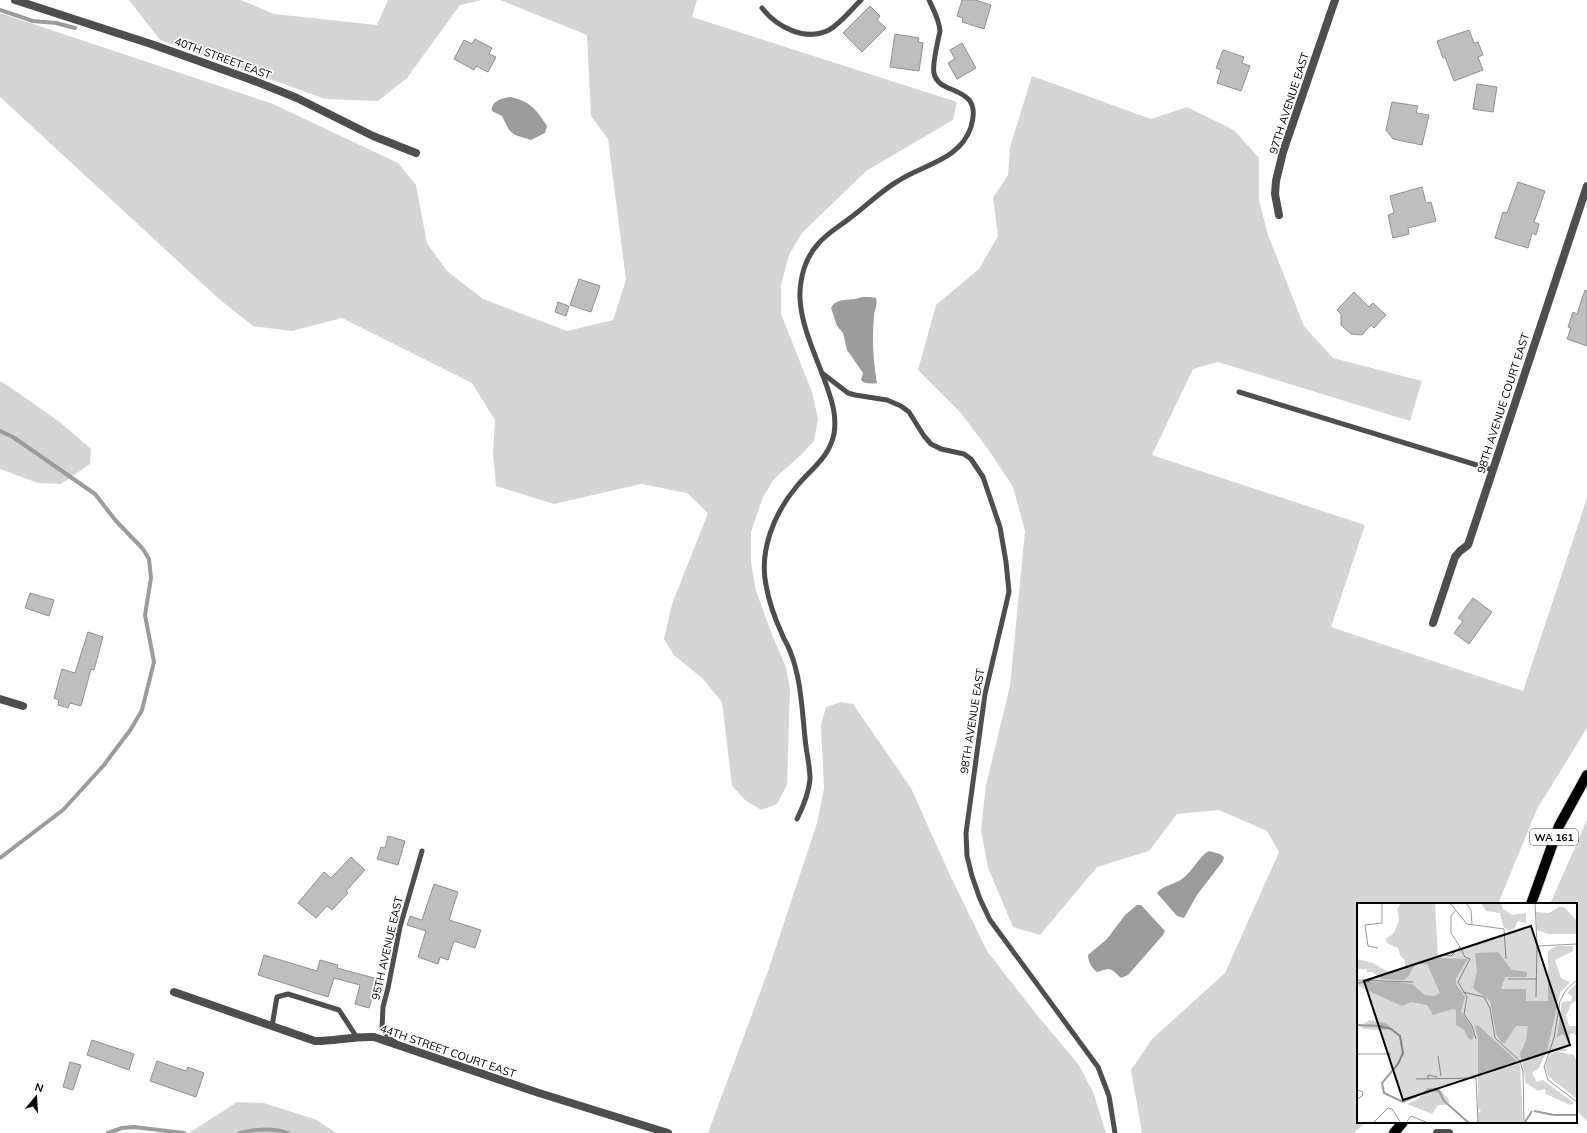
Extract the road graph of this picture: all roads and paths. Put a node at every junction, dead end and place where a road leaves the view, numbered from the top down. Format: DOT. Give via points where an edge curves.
graph roads {
  1 [pos="15,0"];
  2 [pos="861,0"];
  3 [pos="929,0"];
  4 [pos="1335,0"];
  5 [pos="762,8"];
  6 [pos="416,153"];
  7 [pos="1586,190"];
  8 [pos="1279,215"];
  9 [pos="822,372"];
  10 [pos="1239,392"];
  11 [pos="1493,470"];
  12 [pos="1433,623"];
  13 [pos="0,699"];
  14 [pos="23,706"];
  15 [pos="1587,775"];
  16 [pos="797,819"];
  17 [pos="422,851"];
  18 [pos="1531,903"];
  19 [pos="174,992"];
  20 [pos="272,1026"];
  21 [pos="356,1036"];
  22 [pos="398,1044"];
  23 [pos="1402,1123"];
  24 [pos="668,1133"];
  25 [pos="1114,1133"];
  26 [pos="1394,1133"];
  27 [pos="1437,1133"];
  28 [pos="1449,1133"];
  1 -- 6 [label="street, 40TH STREET EAST" via="252,80"];
  2 -- 5 [label="lane" via="829,29 808,34 789,30 774,21"];
  3 -- 9 [label="lane" via="940,25 934,76 941,84 967,98 972,107 971,126 963,142 952,154 899,180 819,242 812,251 800,283 800,304 804,325"];
  4 -- 8 [label="street, 97TH AVENUE EAST" via="1283,152 1276,187"];
  7 -- 11 [label="street, 98TH AVENUE COURT EAST"];
  9 -- 16 [label="lane" via="834,406 833,438 824,457 796,487 779,514 768,541 763,570 770,602 790,651 801,696 810,780 805,803"];
  9 -- 25 [label="lane, 98TH AVENUE EAST" via="848,393 888,400 901,406 931,444 941,450 964,454 971,459 983,477 1000,528 1008,592 985,694 966,833 967,856 980,899 990,920 1098,1068 1109,1096"];
  10 -- 11 [label="lane"];
  11 -- 12 [label="street, 98TH AVENUE COURT EAST" via="1468,545 1455,557"];
  13 -- 14 [label="street"];
  15 -- 18 [label="main road, WA 161" via="1559,826"];
  17 -- 22 [label="lane, 95TH AVENUE EAST" via="400,927 383,1007 382,1029"];
  19 -- 20 [label="street, 44TH STREET COURT EAST"];
  20 -- 21 [label="street, 44TH STREET COURT EAST" via="315,1041"];
  20 -- 21 [label="lane" via="277,997 288,994 339,1010"];
  21 -- 22 [label="street, 44TH STREET COURT EAST" via="374,1037"];
  22 -- 24 [label="street, 44TH STREET COURT EAST" via="540,1093"];
  23 -- 26 [label="main road"];
  27 -- 28 [label="street"];
}
